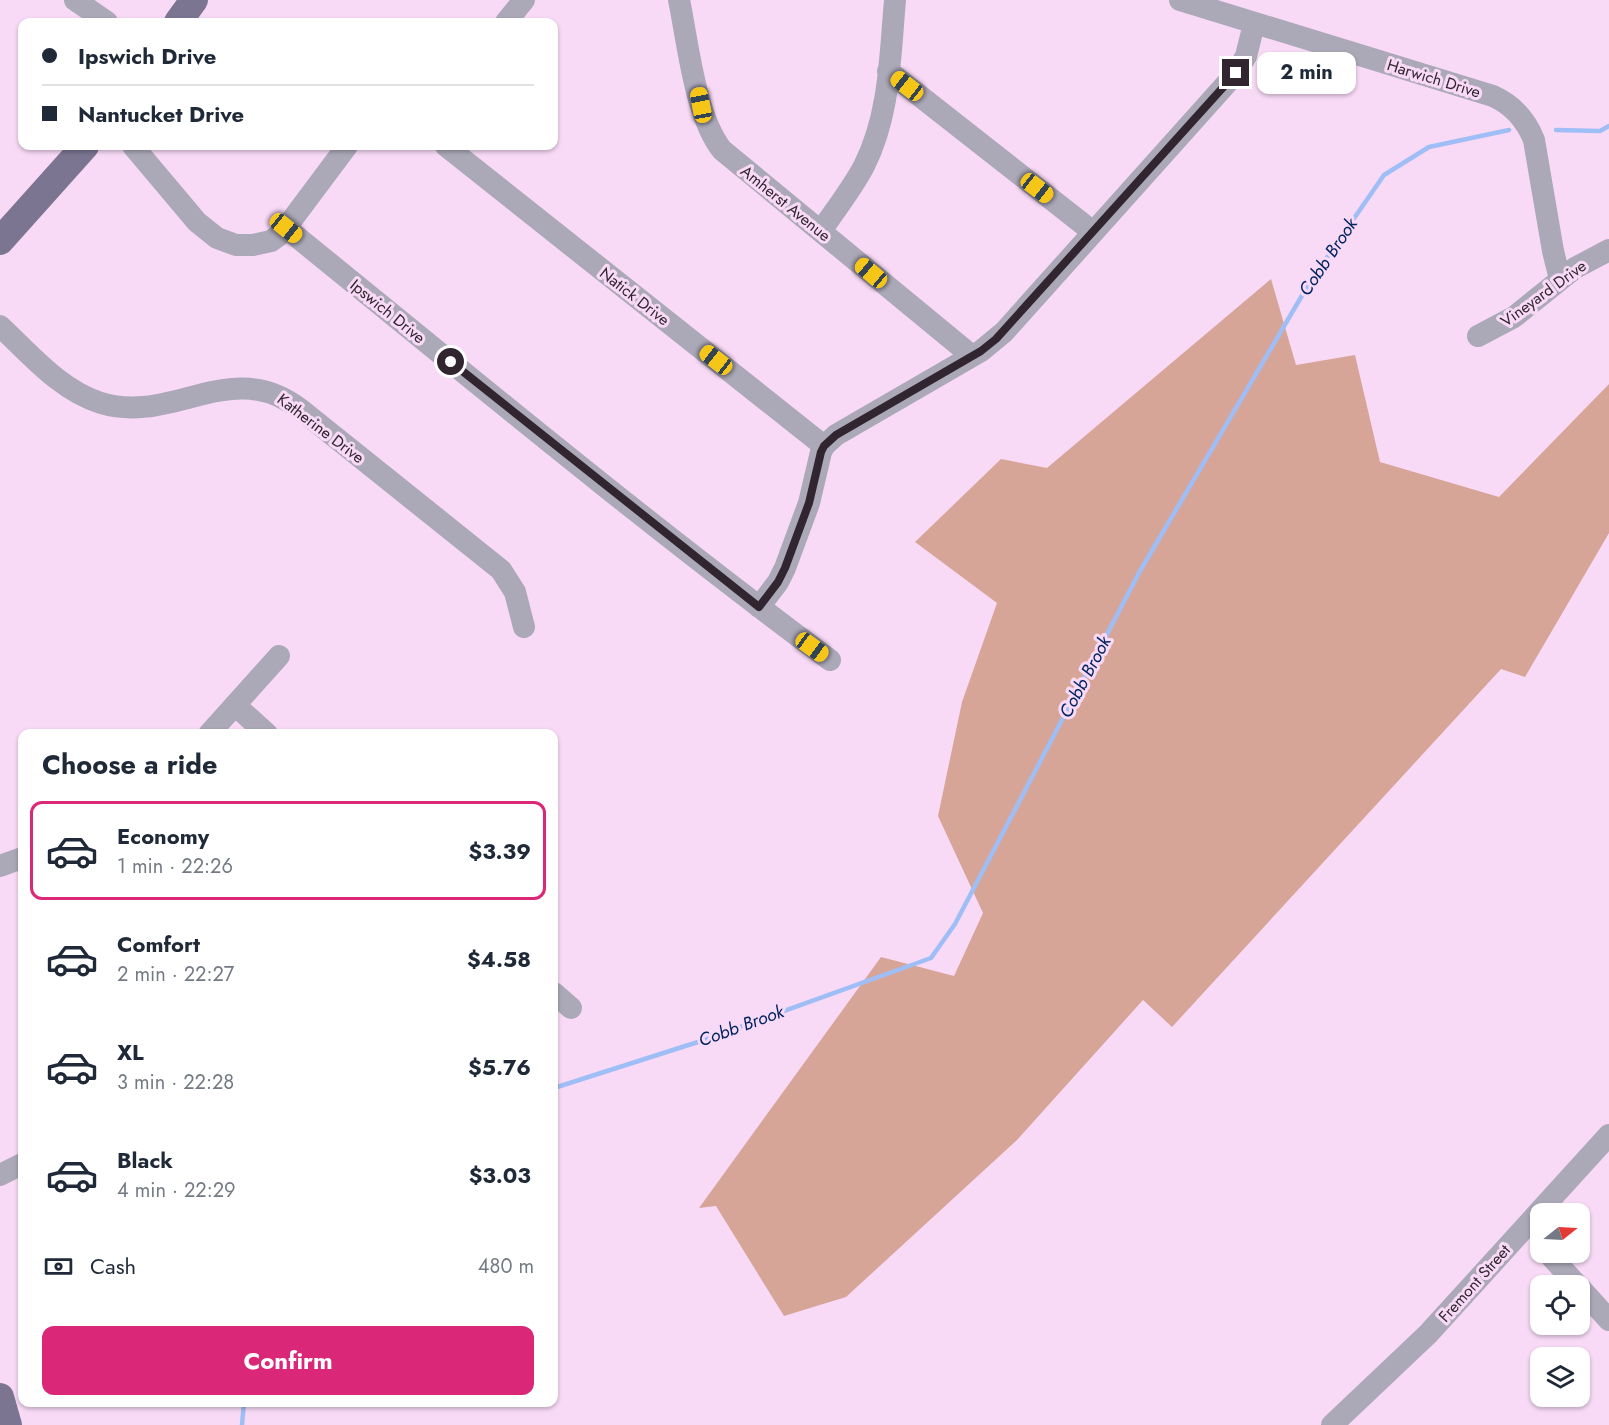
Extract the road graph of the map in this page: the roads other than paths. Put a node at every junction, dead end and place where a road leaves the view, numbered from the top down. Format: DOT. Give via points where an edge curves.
graph roads {
  1 [pos="75,0"];
  2 [pos="194,0"];
  3 [pos="524,0"];
  4 [pos="679,0"];
  5 [pos="896,0"];
  6 [pos="1180,0"];
  7 [pos="101,18"];
  8 [pos="181,18"];
  9 [pos="509,18"];
  10 [pos="1254,24"];
  11 [pos="888,71"];
  12 [pos="81,150"];
  13 [pos="136,150"];
  14 [pos="344,150"];
  15 [pos="451,150"];
  16 [pos="286,228"];
  17 [pos="821,231"];
  18 [pos="1093,232"];
  19 [pos="0,241"];
  20 [pos="1609,250"];
  21 [pos="1560,279"];
  22 [pos="0,326"];
  23 [pos="1478,336"];
  24 [pos="972,356"];
  25 [pos="824,446"];
  26 [pos="759,607"];
  27 [pos="524,627"];
  28 [pos="279,656"];
  29 [pos="830,660"];
  30 [pos="235,705"];
  31 [pos="214,729"];
  32 [pos="261,729"];
  33 [pos="18,859"];
  34 [pos="0,866"];
  35 [pos="558,997"];
  36 [pos="571,1008"];
  37 [pos="1609,1135"];
  38 [pos="18,1166"];
  39 [pos="0,1175"];
  40 [pos="1524,1227"];
  41 [pos="1530,1234"];
  42 [pos="1557,1263"];
  43 [pos="1568,1275"];
  44 [pos="1590,1299"];
  45 [pos="1609,1320"];
  46 [pos="0,1397"];
  47 [pos="8,1425"];
  48 [pos="1332,1425"];
  1 -- 7 [label="street"];
  2 -- 8 [label="main road"];
  3 -- 9 [label="street"];
  4 -- 17 [label="street, Amherst Avenue" via="711,134 722,150"];
  5 -- 11 [label="street"];
  6 -- 10 [label="street, Harwich Drive"];
  10 -- 18 [label="street" via="1246,56 1236,73"];
  10 -- 21 [label="street, Harwich Drive" via="1509,104 1526,123 1534,140"];
  11 -- 17 [label="street" via="882,114 869,155"];
  11 -- 18 [label="street"];
  12 -- 19 [label="main road"];
  13 -- 16 [label="street" via="197,222 217,238 236,245 253,245 271,241"];
  14 -- 16 [label="street"];
  15 -- 25 [label="street, Natick Drive"];
  16 -- 26 [label="street, Ipswich Drive"];
  17 -- 24 [label="street, Amherst Avenue"];
  18 -- 24 [label="street" via="1004,332"];
  20 -- 21 [label="street, Vineyard Drive"];
  21 -- 23 [label="street, Vineyard Drive" via="1514,317"];
  22 -- 27 [label="street, Katherine Drive" via="64,385 103,404 147,407 243,387 267,391 290,401 501,570 515,592"];
  24 -- 25 [label="street" via="836,435"];
  25 -- 26 [label="street" via="788,562"];
  26 -- 29 [label="street, Ipswich Drive"];
  28 -- 30 [label="street"];
  30 -- 31 [label="street"];
  30 -- 32 [label="street"];
  33 -- 34 [label="street"];
  35 -- 36 [label="street"];
  37 -- 40 [label="street, Fremont Street"];
  38 -- 39 [label="street"];
  40 -- 41 [label="street"];
  40 -- 48 [label="street, Fremont Street" via="1428,1334"];
  42 -- 43 [label="street"];
  44 -- 45 [label="street"];
  46 -- 47 [label="main road"];
}
